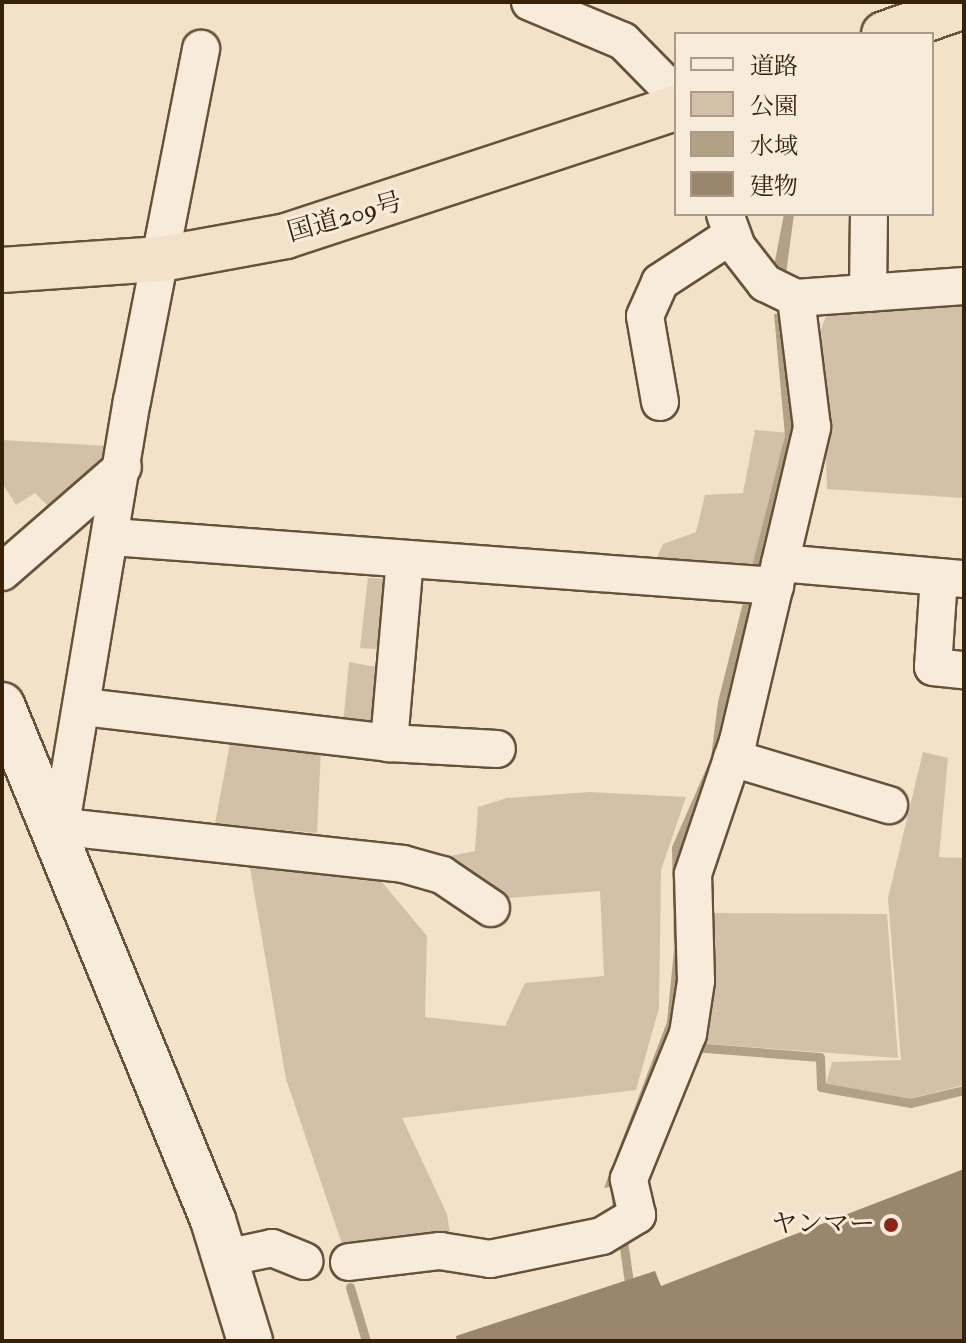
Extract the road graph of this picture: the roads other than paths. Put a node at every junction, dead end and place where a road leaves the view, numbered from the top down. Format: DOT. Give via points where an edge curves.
graph roads {
  1 [pos="530,2"];
  2 [pos="964,6"];
  3 [pos="890,32"];
  4 [pos="201,49"];
  5 [pos="674,93"];
  6 [pos="674,109"];
  7 [pos="869,216"];
  8 [pos="728,225"];
  9 [pos="161,259"];
  10 [pos="2,270"];
  11 [pos="964,286"];
  12 [pos="868,293"];
  13 [pos="796,298"];
  14 [pos="660,402"];
  15 [pos="123,467"];
  16 [pos="112,537"];
  17 [pos="405,559"];
  18 [pos="2,572"];
  19 [pos="777,574"];
  20 [pos="952,578"];
  21 [pos="964,670"];
  22 [pos="2,705"];
  23 [pos="84,707"];
  24 [pos="389,743"];
  25 [pos="497,749"];
  26 [pos="732,758"];
  27 [pos="889,805"];
  28 [pos="61,834"];
  29 [pos="491,908"];
  30 [pos="225,1258"];
  31 [pos="305,1261"];
  32 [pos="349,1262"];
  33 [pos="250,1341"];
  1 -- 5 [label="street" via="623,41"];
  2 -- 3 [label="highway"];
  4 -- 9 [label="street"];
  6 -- 9 [label="highway, 国道209号" via="379,210 286,236"];
  7 -- 12 [label="street"];
  8 -- 13 [label="street" via="765,283"];
  8 -- 14 [label="street" via="660,282 645,316"];
  9 -- 10 [label="highway, 国道209号"];
  9 -- 15 [label="street"];
  11 -- 12 [label="street"];
  12 -- 13 [label="street"];
  13 -- 19 [label="street" via="812,427"];
  15 -- 16 [label="street"];
  15 -- 18 [label="street"];
  16 -- 17 [label="street"];
  16 -- 23 [label="street"];
  17 -- 19 [label="street"];
  17 -- 24 [label="street"];
  19 -- 20 [label="street"];
  19 -- 26 [label="street"];
  20 -- 21 [label="street" via="933,667"];
  22 -- 28 [label="street"];
  23 -- 24 [label="street"];
  23 -- 28 [label="street"];
  24 -- 25 [label="street"];
  26 -- 27 [label="street"];
  26 -- 32 [label="street" via="693,874 696,981 688,1034 629,1179 637,1215 602,1236 490,1259 440,1251"];
  28 -- 29 [label="street" via="403,864 442,875"];
  28 -- 30 [label="street"];
  30 -- 31 [label="street" via="272,1248"];
  30 -- 33 [label="street"];
}
